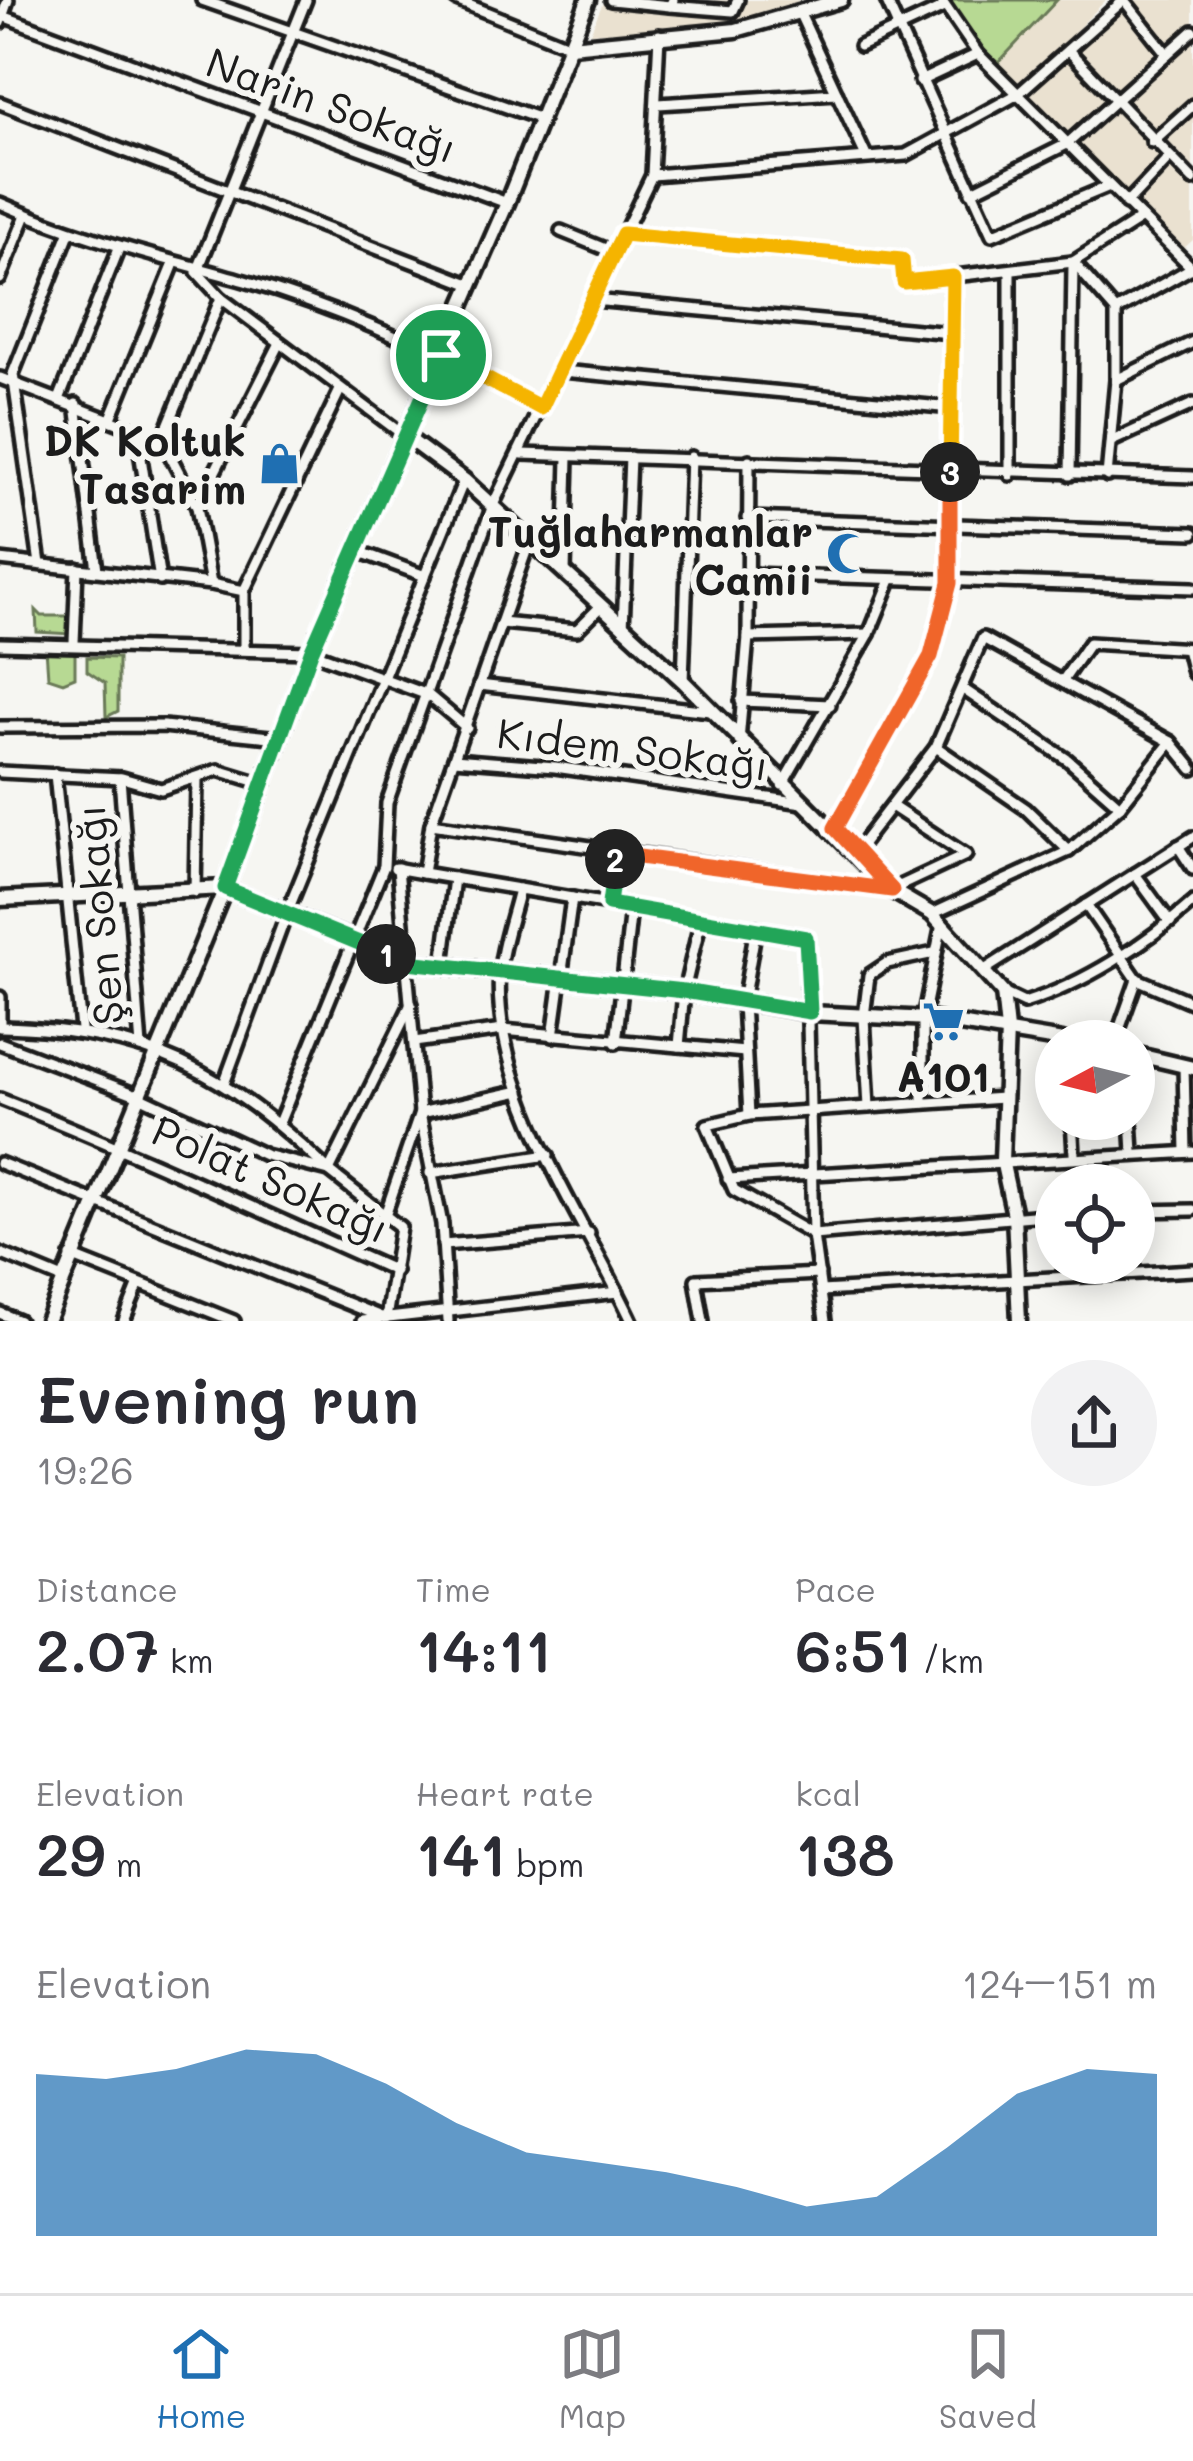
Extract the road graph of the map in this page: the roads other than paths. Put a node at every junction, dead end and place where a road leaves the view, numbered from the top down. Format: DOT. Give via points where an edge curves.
graph roads {
  1 [pos="8,0"];
  2 [pos="202,0"];
  3 [pos="306,0"];
  4 [pos="456,0"];
  5 [pos="588,0"];
  6 [pos="611,0"];
  7 [pos="738,0"];
  8 [pos="841,0"];
  9 [pos="886,0"];
  10 [pos="1124,0"];
  11 [pos="672,3"];
  12 [pos="943,3"];
  13 [pos="823,4"];
  14 [pos="800,14"];
  15 [pos="1,18"];
  16 [pos="898,27"];
  17 [pos="1193,31"];
  18 [pos="295,34"];
  19 [pos="659,35"];
  20 [pos="571,46"];
  21 [pos="860,46"];
  22 [pos="1068,50"];
  23 [pos="978,54"];
  24 [pos="1167,54"];
  25 [pos="920,82"];
  26 [pos="837,93"];
  27 [pos="1018,94"];
  28 [pos="1114,101"];
  29 [pos="0,103"];
  30 [pos="658,104"];
  31 [pos="1193,105"];
  32 [pos="261,116"];
  33 [pos="541,119"];
  34 [pos="946,134"];
  35 [pos="1152,142"];
  36 [pos="1067,144"];
  37 [pos="866,156"];
  38 [pos="1170,157"];
  39 [pos="652,175"];
  40 [pos="1192,175"];
  41 [pos="1107,187"];
  42 [pos="970,192"];
  43 [pos="232,194"];
  44 [pos="0,203"];
  45 [pos="507,203"];
  46 [pos="1126,204"];
  47 [pos="26,215"];
  48 [pos="1142,218"];
  49 [pos="561,231"];
  50 [pos="69,233"];
  51 [pos="623,234"];
  52 [pos="119,248"];
  53 [pos="615,253"];
  54 [pos="1072,262"];
  55 [pos="173,266"];
  56 [pos="1193,268"];
  57 [pos="196,272"];
  58 [pos="1010,274"];
  59 [pos="953,277"];
  60 [pos="0,279"];
  61 [pos="472,285"];
  62 [pos="221,298"];
  63 [pos="593,300"];
  64 [pos="1116,310"];
  65 [pos="951,333"];
  66 [pos="1193,342"];
  67 [pos="280,343"];
  68 [pos="441,355"];
  69 [pos="562,371"];
  70 [pos="0,378"];
  71 [pos="1116,380"];
  72 [pos="12,382"];
  73 [pos="340,390"];
  74 [pos="60,397"];
  75 [pos="76,404"];
  76 [pos="1193,404"];
  77 [pos="541,408"];
  78 [pos="952,408"];
  79 [pos="111,418"];
  80 [pos="137,431"];
  81 [pos="406,436"];
  82 [pos="162,440"];
  83 [pos="1112,441"];
  84 [pos="522,454"];
  85 [pos="568,457"];
  86 [pos="691,457"];
  87 [pos="630,458"];
  88 [pos="749,460"];
  89 [pos="950,470"];
  90 [pos="1010,475"];
  91 [pos="1070,475"];
  92 [pos="1107,476"];
  93 [pos="1193,477"];
  94 [pos="464,480"];
  95 [pos="494,506"];
  96 [pos="197,507"];
  97 [pos="747,518"];
  98 [pos="952,522"];
  99 [pos="1193,533"];
  100 [pos="530,540"];
  101 [pos="356,550"];
  102 [pos="0,560"];
  103 [pos="40,564"];
  104 [pos="77,568"];
  105 [pos="98,570"];
  106 [pos="565,573"];
  107 [pos="747,574"];
  108 [pos="425,576"];
  109 [pos="160,580"];
  110 [pos="891,580"];
  111 [pos="950,583"];
  112 [pos="211,584"];
  113 [pos="1193,588"];
  114 [pos="244,591"];
  115 [pos="601,607"];
  116 [pos="501,623"];
  117 [pos="623,628"];
  118 [pos="869,634"];
  119 [pos="748,637"];
  120 [pos="74,642"];
  121 [pos="0,644"];
  122 [pos="244,648"];
  123 [pos="1190,649"];
  124 [pos="311,652"];
  125 [pos="1193,673"];
  126 [pos="381,675"];
  127 [pos="1064,679"];
  128 [pos="683,681"];
  129 [pos="478,685"];
  130 [pos="963,689"];
  131 [pos="428,695"];
  132 [pos="741,701"];
  133 [pos="830,705"];
  134 [pos="710,711"];
  135 [pos="0,727"];
  136 [pos="467,728"];
  137 [pos="280,738"];
  138 [pos="739,741"];
  139 [pos="1171,742"];
  140 [pos="936,747"];
  141 [pos="454,760"];
  142 [pos="1193,769"];
  143 [pos="0,772"];
  144 [pos="56,773"];
  145 [pos="120,778"];
  146 [pos="197,780"];
  147 [pos="264,784"];
  148 [pos="782,785"];
  149 [pos="803,803"];
  150 [pos="1120,806"];
  151 [pos="892,808"];
  152 [pos="431,824"];
  153 [pos="835,828"];
  154 [pos="1193,837"];
  155 [pos="1178,846"];
  156 [pos="857,850"];
  157 [pos="1070,851"];
  158 [pos="616,854"];
  159 [pos="384,866"];
  160 [pos="398,868"];
  161 [pos="1193,869"];
  162 [pos="423,873"];
  163 [pos="1135,874"];
  164 [pos="454,878"];
  165 [pos="225,888"];
  166 [pos="519,889"];
  167 [pos="892,890"];
  168 [pos="129,892"];
  169 [pos="195,892"];
  170 [pos="68,896"];
  171 [pos="572,898"];
  172 [pos="0,899"];
  173 [pos="1193,902"];
  174 [pos="609,904"];
  175 [pos="1086,905"];
  176 [pos="631,908"];
  177 [pos="286,915"];
  178 [pos="701,919"];
  179 [pos="937,919"];
  180 [pos="1170,922"];
  181 [pos="756,927"];
  182 [pos="356,943"];
  183 [pos="934,953"];
  184 [pos="1120,954"];
  185 [pos="407,962"];
  186 [pos="443,965"];
  187 [pos="986,969"];
  188 [pos="500,970"];
  189 [pos="562,976"];
  190 [pos="1137,979"];
  191 [pos="620,983"];
  192 [pos="684,991"];
  193 [pos="1003,993"];
  194 [pos="0,997"];
  195 [pos="743,1002"];
  196 [pos="1193,1003"];
  197 [pos="411,1004"];
  198 [pos="810,1012"];
  199 [pos="865,1017"];
  200 [pos="923,1018"];
  201 [pos="1122,1020"];
  202 [pos="1,1027"];
  203 [pos="81,1029"];
  204 [pos="503,1030"];
  205 [pos="1007,1030"];
  206 [pos="1035,1035"];
  207 [pos="553,1036"];
  208 [pos="0,1042"];
  209 [pos="414,1042"];
  210 [pos="616,1043"];
  211 [pos="679,1046"];
  212 [pos="148,1048"];
  213 [pos="745,1052"];
  214 [pos="1155,1059"];
  215 [pos="1188,1067"];
  216 [pos="224,1084"];
  217 [pos="520,1091"];
  218 [pos="137,1095"];
  219 [pos="1003,1098"];
  220 [pos="0,1099"];
  221 [pos="923,1103"];
  222 [pos="869,1107"];
  223 [pos="812,1111"];
  224 [pos="420,1113"];
  225 [pos="749,1115"];
  226 [pos="279,1124"];
  227 [pos="1073,1140"];
  228 [pos="1132,1140"];
  229 [pos="118,1146"];
  230 [pos="1133,1152"];
  231 [pos="1190,1152"];
  232 [pos="1074,1154"];
  233 [pos="548,1155"];
  234 [pos="1002,1160"];
  235 [pos="1,1166"];
  236 [pos="329,1171"];
  237 [pos="812,1172"];
  238 [pos="430,1173"];
  239 [pos="728,1179"];
  240 [pos="97,1199"];
  241 [pos="1193,1210"];
  242 [pos="1155,1211"];
  243 [pos="1035,1214"];
  244 [pos="1014,1215"];
  245 [pos="384,1218"];
  246 [pos="590,1233"];
  247 [pos="814,1235"];
  248 [pos="443,1245"];
  249 [pos="0,1253"];
  250 [pos="71,1256"];
  251 [pos="1193,1270"];
  252 [pos="395,1271"];
  253 [pos="819,1274"];
  254 [pos="63,1279"];
  255 [pos="1018,1280"];
  256 [pos="138,1286"];
  257 [pos="619,1292"];
  258 [pos="821,1292"];
  259 [pos="0,1313"];
  260 [pos="448,1317"];
  261 [pos="386,1319"];
  262 [pos="19,1321"];
  263 [pos="47,1321"];
  264 [pos="124,1321"];
  265 [pos="234,1321"];
  266 [pos="362,1321"];
  267 [pos="632,1321"];
  268 [pos="703,1321"];
  269 [pos="825,1321"];
  270 [pos="1019,1321"];
  1 -- 15 [label="street"];
  2 -- 18 [label="street"];
  3 -- 18 [label="street"];
  4 -- 20 [label="street"];
  5 -- 20 [label="street"];
  6 -- 11 [label="street"];
  7 -- 11 [label="street" via="733,11"];
  8 -- 13 [label="street"];
  9 -- 16 [label="street"];
  10 -- 22 [label="street"];
  10 -- 24 [label="street"];
  12 -- 16 [label="street"];
  12 -- 23 [label="street"];
  13 -- 14 [label="street"];
  14 -- 19 [label="street" via="736,30"];
  14 -- 26 [label="street"];
  15 -- 32 [label="street, Narin Sokağı"];
  16 -- 21 [label="street"];
  16 -- 25 [label="street"];
  17 -- 24 [label="street"];
  18 -- 32 [label="street"];
  18 -- 33 [label="street"];
  19 -- 20 [label="street"];
  19 -- 30 [label="street"];
  20 -- 33 [label="street"];
  22 -- 27 [label="street"];
  22 -- 28 [label="street"];
  23 -- 25 [label="street"];
  23 -- 27 [label="street"];
  24 -- 28 [label="street"];
  25 -- 34 [label="street"];
  26 -- 30 [label="street"];
  26 -- 37 [label="street"];
  27 -- 34 [label="street"];
  27 -- 36 [label="street"];
  28 -- 35 [label="street"];
  28 -- 36 [label="street"];
  29 -- 43 [label="street"];
  30 -- 39 [label="street"];
  31 -- 35 [label="street"];
  32 -- 43 [label="street"];
  32 -- 45 [label="street, Narin Sokağı"];
  33 -- 45 [label="street"];
  34 -- 37 [label="street" via="906,155"];
  34 -- 42 [label="street"];
  35 -- 38 [label="street"];
  36 -- 41 [label="street"];
  36 -- 42 [label="street"];
  37 -- 39 [label="street"];
  38 -- 40 [label="street"];
  38 -- 46 [label="street"];
  39 -- 51 [label="street"];
  41 -- 42 [label="street" via="992,235"];
  41 -- 46 [label="street"];
  43 -- 57 [label="street"];
  43 -- 61 [label="street"];
  44 -- 47 [label="street"];
  45 -- 61 [label="street"];
  46 -- 48 [label="street"];
  47 -- 50 [label="street"];
  47 -- 60 [label="street"];
  48 -- 54 [label="street"];
  48 -- 56 [label="street"];
  49 -- 53 [label="street"];
  50 -- 52 [label="street"];
  50 -- 72 [label="street"];
  51 -- 53 [label="street"];
  51 -- 59 [label="street" via="902,260 904,282"];
  52 -- 55 [label="street"];
  52 -- 74 [label="street"];
  53 -- 63 [label="street"];
  54 -- 58 [label="street"];
  54 -- 64 [label="street"];
  54 -- 91 [label="street"];
  55 -- 57 [label="street"];
  55 -- 79 [label="street"];
  56 -- 64 [label="street"];
  57 -- 62 [label="street"];
  57 -- 68 [label="street" via="309,303"];
  58 -- 59 [label="street"];
  58 -- 90 [label="street"];
  59 -- 65 [label="street"];
  61 -- 68 [label="street"];
  62 -- 67 [label="street"];
  62 -- 82 [label="street"];
  63 -- 65 [label="street"];
  63 -- 69 [label="street"];
  64 -- 71 [label="street"];
  65 -- 78 [label="street"];
  66 -- 71 [label="street"];
  67 -- 73 [label="street"];
  67 -- 96 [label="street"];
  68 -- 77 [label="street"];
  68 -- 81 [label="street"];
  69 -- 77 [label="street"];
  69 -- 78 [label="street"];
  70 -- 72 [label="street"];
  71 -- 83 [label="street"];
  72 -- 74 [label="street"];
  72 -- 103 [label="street"];
  73 -- 81 [label="street"];
  73 -- 114 [label="street"];
  74 -- 75 [label="street"];
  75 -- 79 [label="street"];
  75 -- 105 [label="street"];
  76 -- 83 [label="street"];
  77 -- 84 [label="street"];
  78 -- 89 [label="street"];
  79 -- 80 [label="street"];
  80 -- 82 [label="street"];
  80 -- 109 [label="street"];
  81 -- 94 [label="street"];
  81 -- 101 [label="street"];
  82 -- 96 [label="street"];
  83 -- 92 [label="street"];
  84 -- 85 [label="street"];
  84 -- 95 [label="street"];
  85 -- 87 [label="street"];
  85 -- 106 [label="street"];
  86 -- 87 [label="street"];
  86 -- 88 [label="street"];
  86 -- 128 [label="street"];
  87 -- 117 [label="street"];
  88 -- 89 [label="street"];
  88 -- 97 [label="street"];
  89 -- 90 [label="street"];
  89 -- 98 [label="street"];
  90 -- 91 [label="street"];
  91 -- 92 [label="street"];
  92 -- 93 [label="street"];
  94 -- 95 [label="street"];
  94 -- 108 [label="street"];
  95 -- 100 [label="street"];
  95 -- 131 [label="street"];
  96 -- 112 [label="street"];
  97 -- 98 [label="street"];
  97 -- 107 [label="street"];
  98 -- 99 [label="street"];
  98 -- 111 [label="street"];
  100 -- 106 [label="street"];
  100 -- 116 [label="street"];
  101 -- 108 [label="street"];
  101 -- 124 [label="street"];
  102 -- 103 [label="street"];
  103 -- 104 [label="street"];
  104 -- 105 [label="street"];
  104 -- 120 [label="street"];
  105 -- 109 [label="street"];
  106 -- 115 [label="street"];
  107 -- 110 [label="street"];
  107 -- 119 [label="street"];
  108 -- 126 [label="street"];
  109 -- 112 [label="street"];
  110 -- 111 [label="street"];
  110 -- 118 [label="street"];
  111 -- 113 [label="street"];
  111 -- 153 [label="street" via="931,656"];
  112 -- 114 [label="street"];
  114 -- 122 [label="street"];
  115 -- 116 [label="street" via="577,630"];
  115 -- 117 [label="street"];
  116 -- 129 [label="street"];
  117 -- 128 [label="street"];
  118 -- 119 [label="street"];
  118 -- 133 [label="street"];
  119 -- 132 [label="street"];
  120 -- 121 [label="street"];
  120 -- 122 [label="street"];
  122 -- 124 [label="street"];
  123 -- 125 [label="street"];
  123 -- 127 [label="street" via="1090,643"];
  124 -- 126 [label="street"];
  124 -- 137 [label="street"];
  126 -- 131 [label="street"];
  126 -- 177 [label="street"];
  127 -- 130 [label="street" via="983,638"];
  127 -- 139 [label="street"];
  128 -- 134 [label="street"];
  129 -- 134 [label="street"];
  129 -- 136 [label="street"];
  130 -- 140 [label="street"];
  130 -- 150 [label="street"];
  131 -- 136 [label="street"];
  131 -- 159 [label="street" via="387,803"];
  132 -- 133 [label="street"];
  132 -- 138 [label="street"];
  133 -- 148 [label="street"];
  134 -- 138 [label="street"];
  135 -- 137 [label="street" via="163,726"];
  136 -- 141 [label="street"];
  137 -- 147 [label="street"];
  138 -- 148 [label="street"];
  139 -- 142 [label="street"];
  139 -- 150 [label="street"];
  140 -- 151 [label="street"];
  140 -- 157 [label="street" via="1026,809"];
  141 -- 149 [label="street, Kıdem Sokağı" via="555,766"];
  141 -- 152 [label="street"];
  143 -- 144 [label="street"];
  144 -- 145 [label="street"];
  144 -- 170 [label="street"];
  145 -- 146 [label="street" via="161,788"];
  145 -- 168 [label="street, Şen Sokağı"];
  146 -- 147 [label="street" via="218,770"];
  146 -- 169 [label="street"];
  147 -- 165 [label="street"];
  148 -- 149 [label="street"];
  149 -- 153 [label="street"];
  150 -- 157 [label="street"];
  151 -- 156 [label="street"];
  151 -- 167 [label="street" via="966,855"];
  152 -- 158 [label="street"];
  152 -- 162 [label="street"];
  153 -- 156 [label="street"];
  154 -- 155 [label="street"];
  155 -- 161 [label="street"];
  155 -- 163 [label="street"];
  156 -- 167 [label="street"];
  157 -- 179 [label="street"];
  158 -- 167 [label="street"];
  158 -- 174 [label="street"];
  159 -- 160 [label="street"];
  159 -- 182 [label="street"];
  160 -- 162 [label="street"];
  160 -- 185 [label="street"];
  162 -- 164 [label="street"];
  163 -- 175 [label="street"];
  163 -- 180 [label="street"];
  164 -- 166 [label="street"];
  164 -- 186 [label="street"];
  165 -- 169 [label="street"];
  165 -- 177 [label="street"];
  165 -- 212 [label="street"];
  166 -- 171 [label="street"];
  166 -- 188 [label="street"];
  167 -- 179 [label="street"];
  168 -- 169 [label="street"];
  168 -- 170 [label="street"];
  168 -- 212 [label="street, Şen Sokağı"];
  170 -- 172 [label="street"];
  170 -- 203 [label="street"];
  171 -- 174 [label="street"];
  171 -- 189 [label="street"];
  173 -- 180 [label="street"];
  174 -- 176 [label="street"];
  175 -- 184 [label="street"];
  175 -- 187 [label="street"];
  176 -- 178 [label="street"];
  176 -- 191 [label="street"];
  177 -- 182 [label="street"];
  177 -- 216 [label="street"];
  178 -- 181 [label="street"];
  178 -- 192 [label="street"];
  179 -- 183 [label="street"];
  179 -- 187 [label="street"];
  180 -- 184 [label="street"];
  181 -- 195 [label="street"];
  181 -- 198 [label="street" via="806,938"];
  182 -- 185 [label="street"];
  182 -- 226 [label="street"];
  183 -- 199 [label="street" via="868,975"];
  183 -- 200 [label="street"];
  184 -- 190 [label="street"];
  184 -- 193 [label="street" via="1058,992 1024,1003"];
  185 -- 186 [label="street"];
  185 -- 197 [label="street"];
  186 -- 188 [label="street"];
  187 -- 193 [label="street"];
  188 -- 189 [label="street"];
  188 -- 204 [label="street"];
  189 -- 191 [label="street"];
  189 -- 207 [label="street"];
  190 -- 196 [label="street"];
  190 -- 201 [label="street"];
  191 -- 192 [label="street"];
  191 -- 210 [label="street"];
  192 -- 195 [label="street"];
  192 -- 211 [label="street"];
  193 -- 205 [label="street"];
  194 -- 202 [label="street"];
  195 -- 198 [label="street"];
  195 -- 213 [label="street"];
  197 -- 209 [label="street"];
  197 -- 236 [label="street"];
  198 -- 199 [label="street"];
  198 -- 223 [label="street"];
  199 -- 200 [label="street"];
  199 -- 222 [label="street"];
  200 -- 205 [label="street"];
  200 -- 221 [label="street"];
  202 -- 203 [label="street"];
  203 -- 212 [label="street"];
  204 -- 207 [label="street"];
  204 -- 209 [label="street"];
  204 -- 217 [label="street"];
  205 -- 206 [label="street"];
  205 -- 219 [label="street"];
  207 -- 210 [label="street"];
  208 -- 218 [label="street"];
  209 -- 224 [label="street"];
  210 -- 211 [label="street"];
  211 -- 213 [label="street"];
  212 -- 216 [label="street"];
  212 -- 218 [label="street"];
  213 -- 225 [label="street"];
  214 -- 215 [label="street"];
  215 -- 231 [label="street"];
  216 -- 226 [label="street"];
  217 -- 224 [label="street"];
  217 -- 233 [label="street"];
  218 -- 229 [label="street"];
  218 -- 236 [label="street" via="266,1154"];
  219 -- 221 [label="street"];
  219 -- 234 [label="street"];
  220 -- 229 [label="street, Polat Sokağı"];
  221 -- 222 [label="street"];
  222 -- 223 [label="street"];
  223 -- 225 [label="street"];
  223 -- 237 [label="street"];
  224 -- 238 [label="street"];
  224 -- 245 [label="street"];
  225 -- 239 [label="street" via="707,1125"];
  226 -- 236 [label="street"];
  227 -- 232 [label="street"];
  228 -- 230 [label="street"];
  229 -- 240 [label="street"];
  229 -- 252 [label="street, Polat Sokağı"];
  230 -- 231 [label="street"];
  230 -- 232 [label="street"];
  232 -- 234 [label="street"];
  233 -- 238 [label="street"];
  233 -- 246 [label="street"];
  234 -- 237 [label="street"];
  234 -- 244 [label="street"];
  235 -- 240 [label="street"];
  236 -- 245 [label="street"];
  237 -- 239 [label="street"];
  237 -- 247 [label="street"];
  238 -- 248 [label="street"];
  239 -- 247 [label="street"];
  240 -- 250 [label="street"];
  240 -- 261 [label="street"];
  241 -- 242 [label="street"];
  243 -- 244 [label="street"];
  244 -- 247 [label="street"];
  244 -- 255 [label="street"];
  245 -- 252 [label="street" via="400,1227"];
  246 -- 248 [label="street"];
  246 -- 257 [label="street"];
  247 -- 253 [label="street"];
  248 -- 260 [label="street"];
  249 -- 254 [label="street"];
  250 -- 254 [label="street"];
  250 -- 256 [label="street"];
  251 -- 255 [label="street"];
  252 -- 261 [label="street"];
  253 -- 258 [label="street"];
  253 -- 268 [label="street" via="696,1280"];
  254 -- 263 [label="street"];
  255 -- 258 [label="street"];
  255 -- 270 [label="street"];
  256 -- 264 [label="street"];
  256 -- 265 [label="street"];
  257 -- 260 [label="street"];
  257 -- 267 [label="street"];
  258 -- 269 [label="street"];
  259 -- 262 [label="street"];
  260 -- 261 [label="street"];
  261 -- 266 [label="street"];
}
